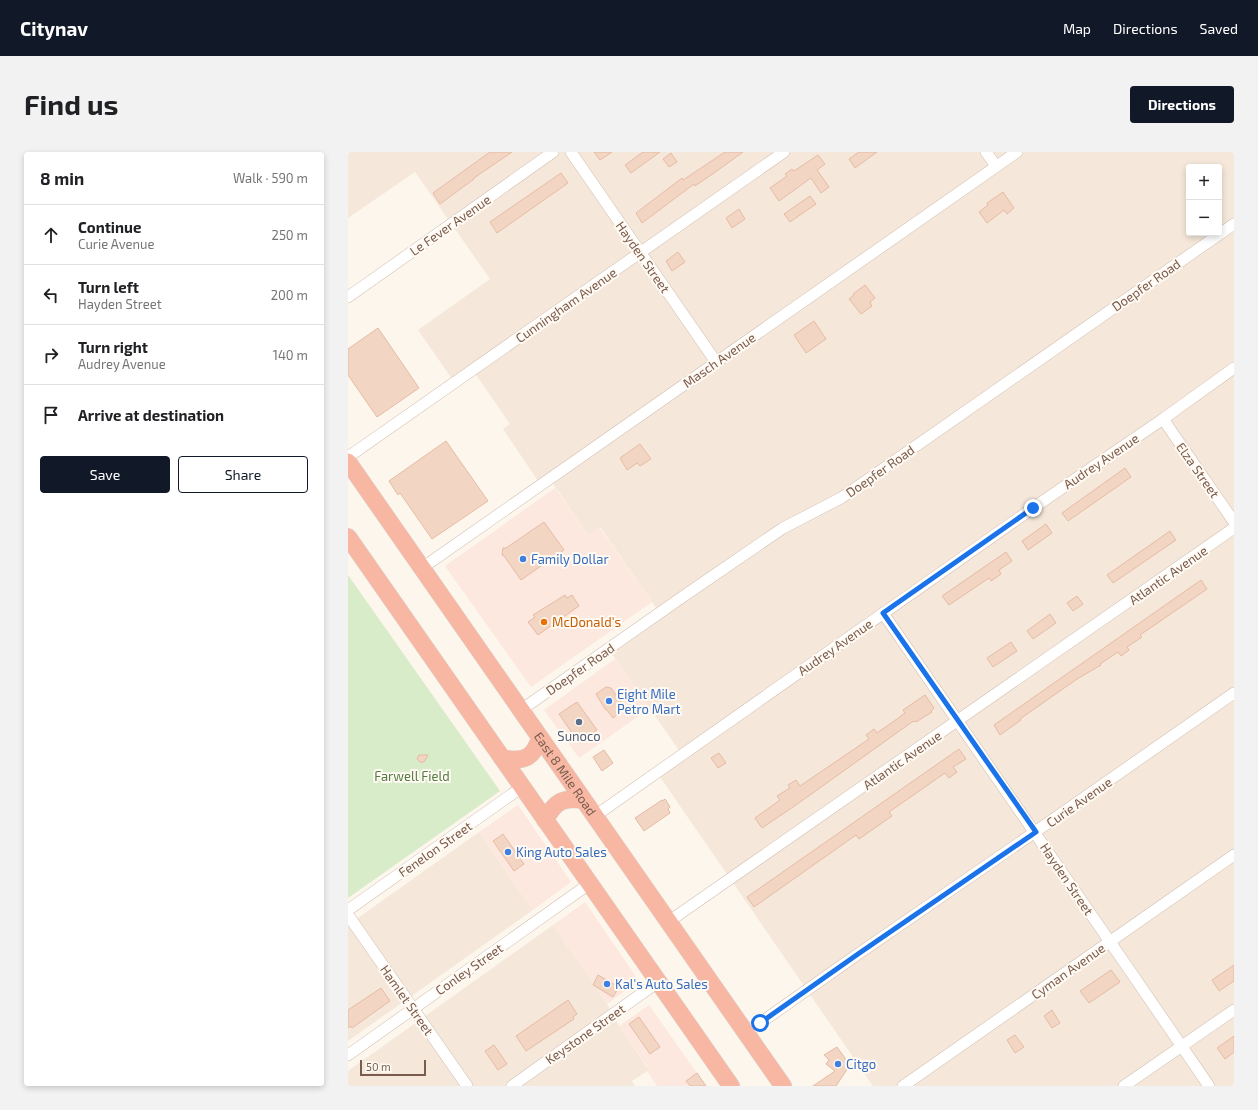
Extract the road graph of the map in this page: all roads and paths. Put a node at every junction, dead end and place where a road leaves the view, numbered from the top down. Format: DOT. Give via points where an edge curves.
graph roads {
  1 [pos="553,152"];
  2 [pos="571,152"];
  3 [pos="784,152"];
  4 [pos="986,152"];
  5 [pos="1016,152"];
  6 [pos="996,166"];
  7 [pos="1234,224"];
  8 [pos="640,252"];
  9 [pos="348,298"];
  10 [pos="716,362"];
  11 [pos="1234,368"];
  12 [pos="1163,419"];
  13 [pos="348,458"];
  14 [pos="348,462"];
  15 [pos="1234,522"];
  16 [pos="1234,528"];
  17 [pos="348,537"];
  18 [pos="422,568"];
  19 [pos="883,613"];
  20 [pos="1234,692"];
  21 [pos="521,710"];
  22 [pos="957,721"];
  23 [pos="540,738"];
  24 [pos="502,758"];
  25 [pos="522,787"];
  26 [pos="583,800"];
  27 [pos="594,816"];
  28 [pos="545,820"];
  29 [pos="1036,832"];
  30 [pos="1234,855"];
  31 [pos="590,884"];
  32 [pos="348,910"];
  33 [pos="348,915"];
  34 [pos="668,922"];
  35 [pos="1109,942"];
  36 [pos="658,982"];
  37 [pos="413,1009"];
  38 [pos="1234,1010"];
  39 [pos="746,1033"];
  40 [pos="1182,1046"];
  41 [pos="348,1055"];
  42 [pos="467,1086"];
  43 [pos="512,1086"];
  44 [pos="729,1086"];
  45 [pos="783,1086"];
  46 [pos="903,1086"];
  47 [pos="1124,1086"];
  48 [pos="1209,1086"];
  1 -- 9 [label="street, Le Fever Avenue"];
  2 -- 8 [label="street, Hayden Street"];
  3 -- 8 [label="street, Cunningham Avenue"];
  4 -- 6 [label="street"];
  5 -- 6 [label="street, Masch Avenue"];
  6 -- 10 [label="street, Masch Avenue"];
  7 -- 21 [label="street, Doepfer Road" via="841,498 782,528"];
  8 -- 10 [label="street, Hayden Street"];
  8 -- 13 [label="street, Cunningham Avenue"];
  10 -- 18 [label="street, Masch Avenue"];
  11 -- 12 [label="street, Audrey Avenue"];
  12 -- 15 [label="street, Elza Street"];
  12 -- 19 [label="street, Audrey Avenue"];
  14 -- 18 [label="highway, East 8 Mile Road"];
  16 -- 22 [label="street, Atlantic Avenue"];
  17 -- 24 [label="highway"];
  18 -- 21 [label="highway, East 8 Mile Road"];
  19 -- 22 [label="street, Hayden Street"];
  19 -- 27 [label="street, Audrey Avenue"];
  20 -- 29 [label="street, Curie Avenue"];
  21 -- 23 [label="highway, East 8 Mile Road"];
  22 -- 29 [label="street, Hayden Street"];
  22 -- 34 [label="street, Atlantic Avenue"];
  23 -- 24 [label="highway" via="534,752 525,758"];
  23 -- 26 [label="highway, East 8 Mile Road"];
  24 -- 25 [label="highway"];
  25 -- 28 [label="highway"];
  25 -- 32 [label="street, Fenelon Street"];
  26 -- 27 [label="highway, East 8 Mile Road"];
  26 -- 28 [label="highway" via="565,799 558,802"];
  27 -- 34 [label="highway, East 8 Mile Road"];
  28 -- 31 [label="highway"];
  29 -- 35 [label="street, Hayden Street"];
  29 -- 39 [label="street, Curie Avenue"];
  30 -- 35 [label="street, Cyman Avenue"];
  31 -- 36 [label="highway"];
  31 -- 37 [label="street, Conley Street"];
  33 -- 37 [label="street, Hamlet Street"];
  34 -- 39 [label="highway, East 8 Mile Road"];
  35 -- 40 [label="street, Hayden Street"];
  35 -- 46 [label="street, Cyman Avenue"];
  36 -- 43 [label="street, Keystone Street"];
  36 -- 44 [label="highway"];
  37 -- 41 [label="street, Conley Street"];
  37 -- 42 [label="street, Hamlet Street"];
  38 -- 40 [label="street"];
  39 -- 45 [label="highway, East 8 Mile Road"];
  40 -- 47 [label="street"];
  40 -- 48 [label="street, Hayden Street"];
}
